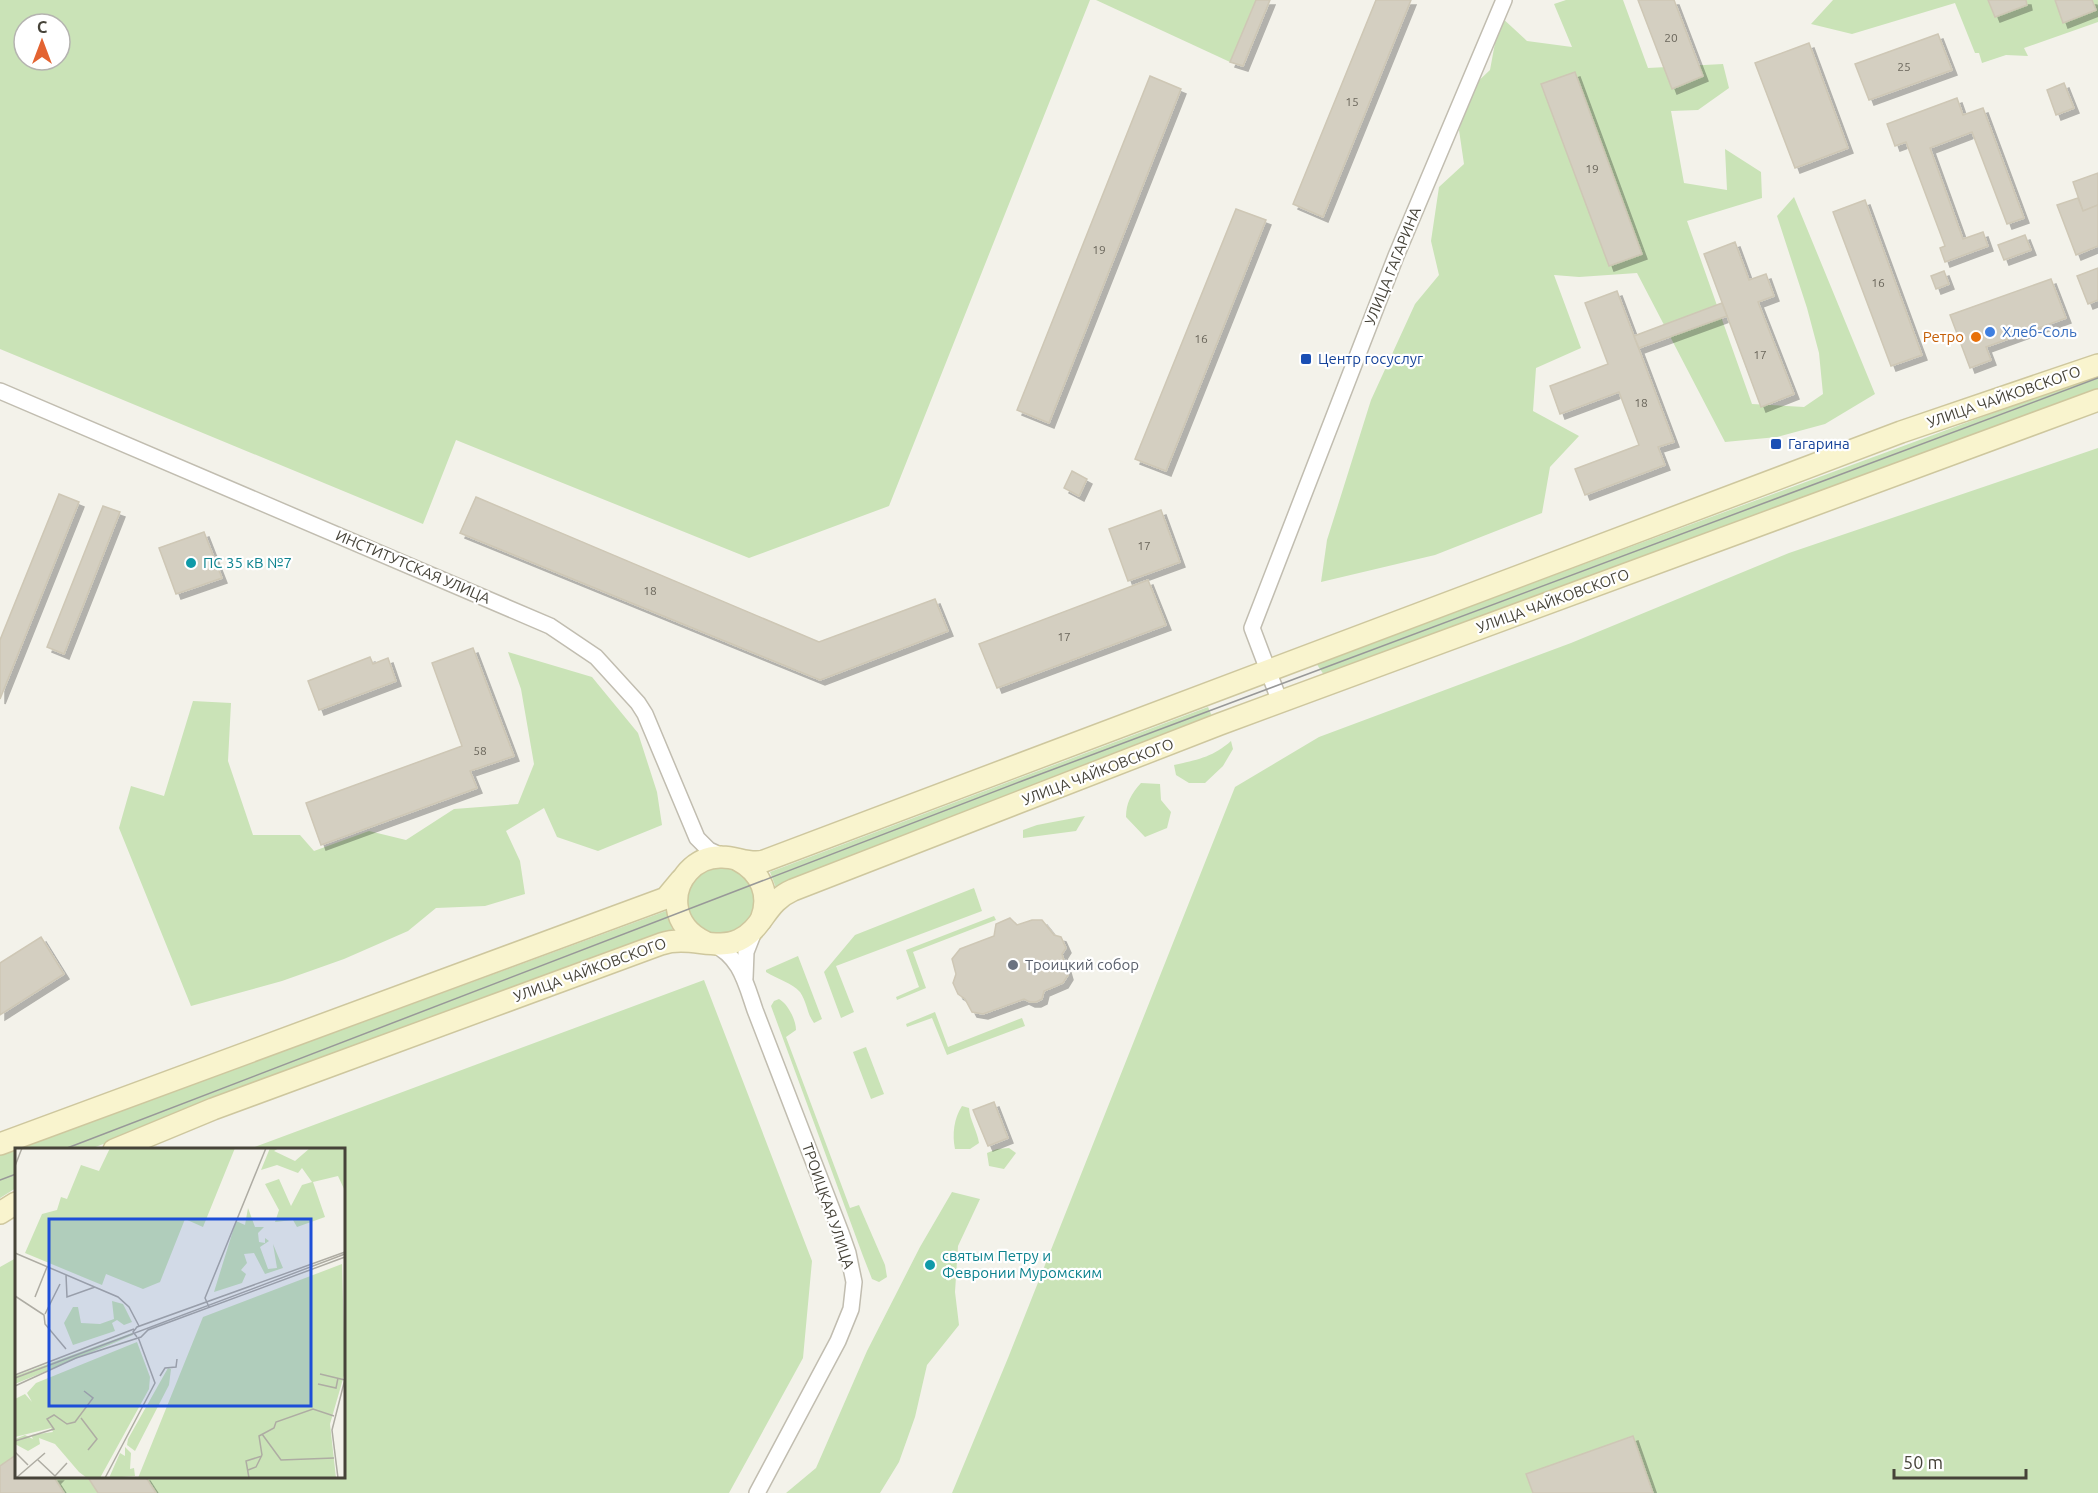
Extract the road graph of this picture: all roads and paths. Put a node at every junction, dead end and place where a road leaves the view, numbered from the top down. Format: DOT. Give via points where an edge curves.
graph roads {
  1 [pos="1504,0"];
  2 [pos="2098,365"];
  3 [pos="0,391"];
  4 [pos="2098,400"];
  5 [pos="1267,671"];
  6 [pos="1280,702"];
  7 [pos="690,825"];
  8 [pos="731,858"];
  9 [pos="680,886"];
  10 [pos="757,926"];
  11 [pos="708,943"];
  12 [pos="745,978"];
  13 [pos="0,1144"];
  14 [pos="116,1148"];
  15 [pos="15,1204"];
  16 [pos="0,1213"];
  17 [pos="757,1493"];
  1 -- 5 [label="street, УЛИЦА ГАГАРИНА" via="1396,256 1252,628"];
  2 -- 5 [label="main road, УЛИЦА ЧАЙКОВСКОГО" via="1901,432"];
  3 -- 7 [label="street, ИНСТИТУТСКАЯ УЛИЦА" via="550,626 596,657 639,703"];
  4 -- 6 [label="main road, УЛИЦА ЧАЙКОВСКОГО"];
  5 -- 6 [label="street, УЛИЦА ГАГАРИНА"];
  5 -- 8 [label="main road, УЛИЦА ЧАЙКОВСКОГО" via="764,861"];
  6 -- 10 [label="main road, УЛИЦА ЧАЙКОВСКОГО" via="793,890 772,903"];
  7 -- 8 [label="street, ИНСТИТУТСКАЯ УЛИЦА" via="706,848"];
  7 -- 9 [label="street" via="692,854"];
  8 -- 9 [label="main road" via="701,861 691,868"];
  8 -- 10 [label="main road" via="752,870 762,884 765,902"];
  9 -- 11 [label="main road" via="677,906 683,923"];
  9 -- 13 [label="main road" via="666,898"];
  10 -- 11 [label="main road, УЛИЦА ЧАЙКОВСКОГО" via="735,942"];
  10 -- 12 [label="street" via="746,952"];
  11 -- 12 [label="street" via="733,958"];
  11 -- 14 [label="main road, УЛИЦА ЧАЙКОВСКОГО" via="674,940 661,944"];
  12 -- 17 [label="street, ТРОИЦКАЯ УЛИЦА" via="841,1233 854,1282 851,1309 838,1341"];
  15 -- 16 [label="main road"];
}
